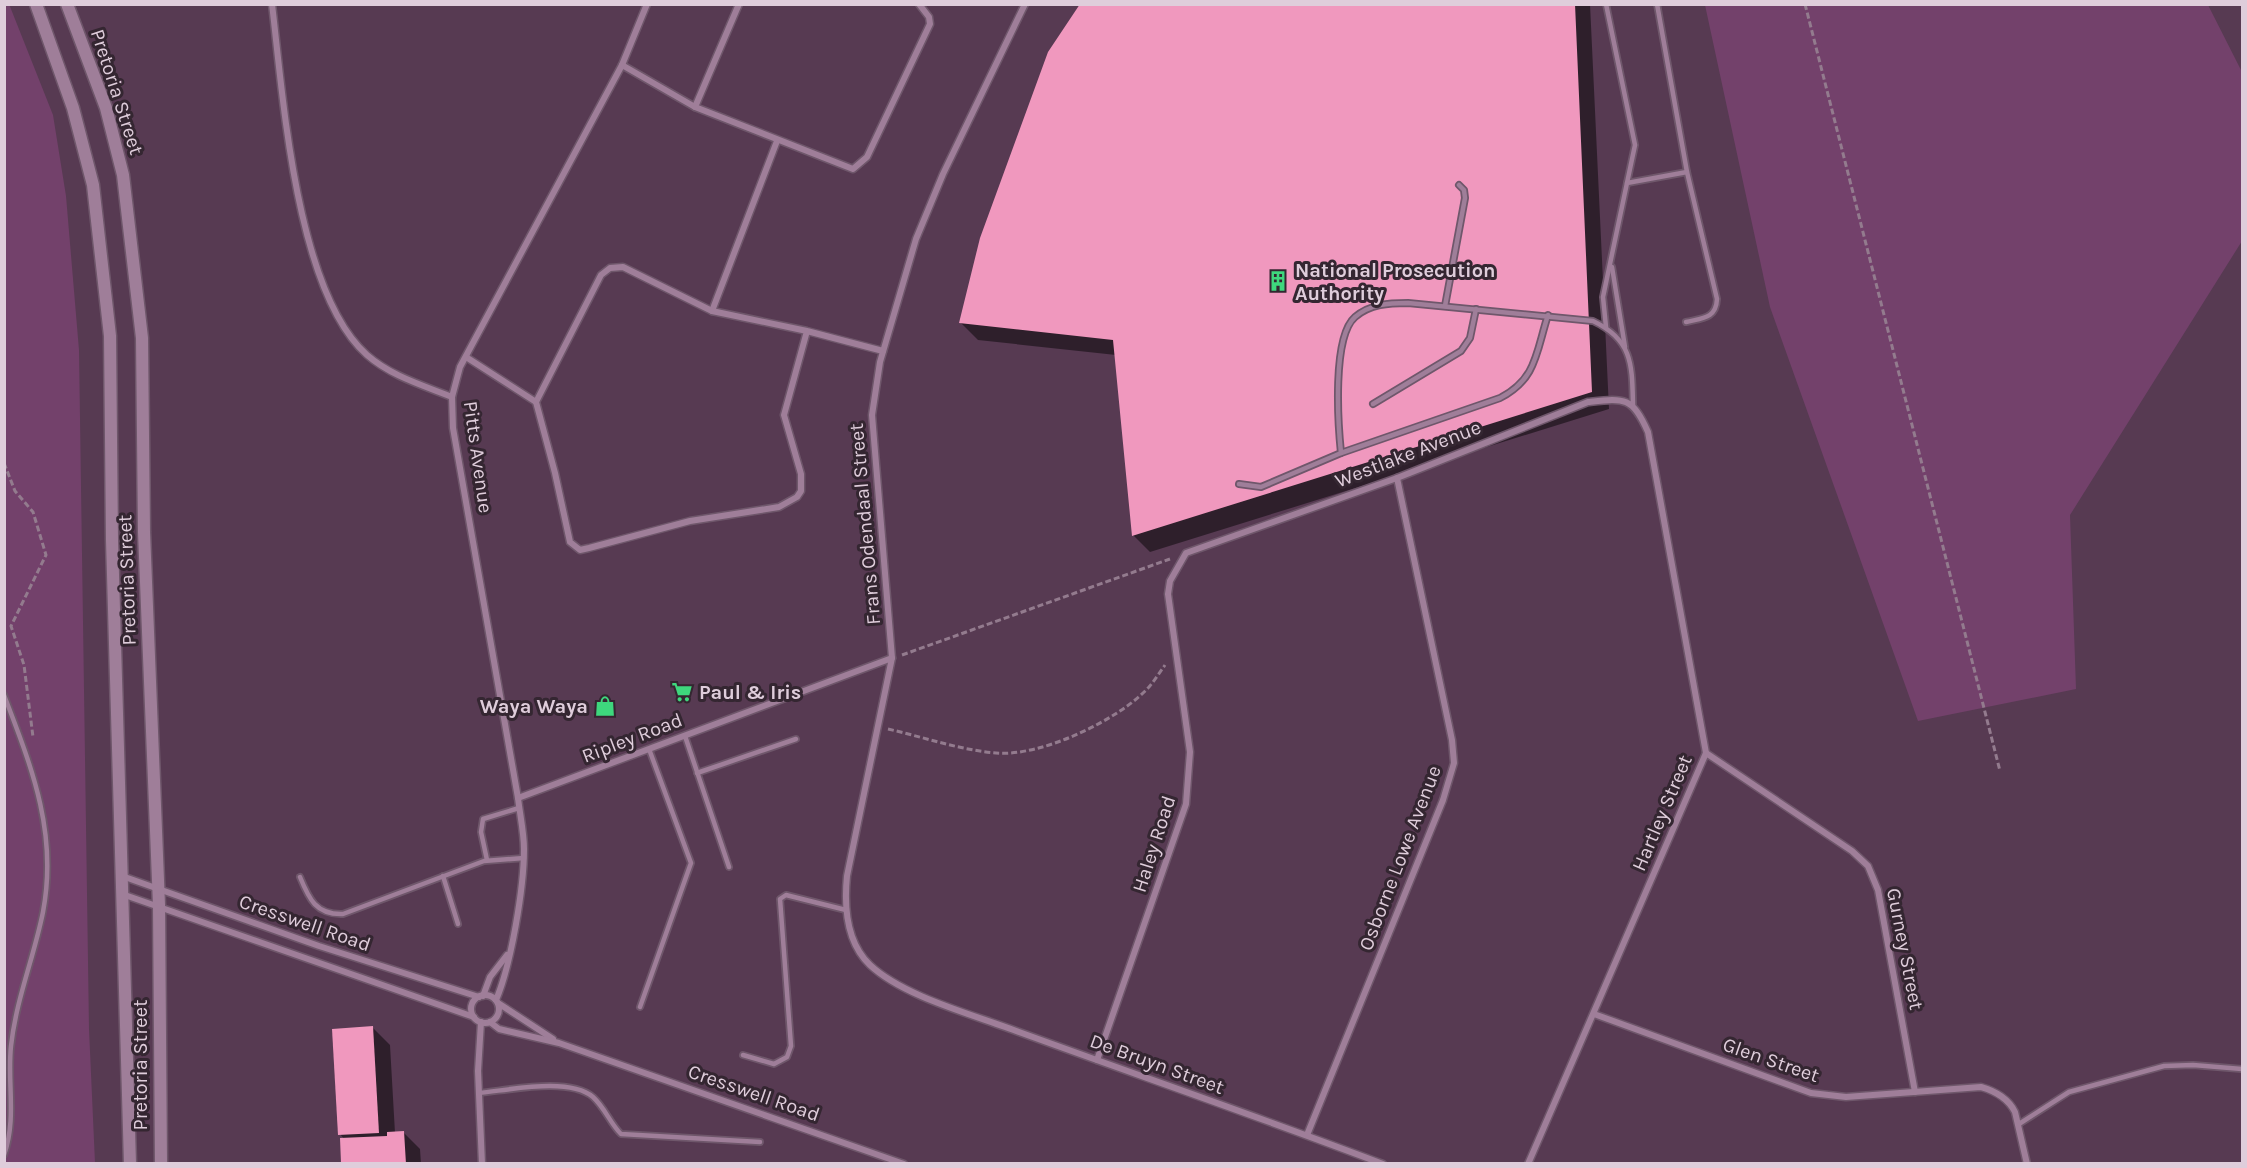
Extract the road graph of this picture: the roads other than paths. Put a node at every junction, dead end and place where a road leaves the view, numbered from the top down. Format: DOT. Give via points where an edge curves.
graph roads {
  1 [pos="36,4"];
  2 [pos="67,4"];
  3 [pos="272,4"];
  4 [pos="646,4"];
  5 [pos="739,4"];
  6 [pos="919,4"];
  7 [pos="1025,4"];
  8 [pos="1606,4"];
  9 [pos="1657,4"];
  10 [pos="622,66"];
  11 [pos="695,107"];
  12 [pos="777,141"];
  13 [pos="1687,172"];
  14 [pos="1627,183"];
  15 [pos="1459,184"];
  16 [pos="1611,264"];
  17 [pos="1445,306"];
  18 [pos="1476,309"];
  19 [pos="712,311"];
  20 [pos="1548,315"];
  21 [pos="1686,322"];
  22 [pos="1606,327"];
  23 [pos="807,331"];
  24 [pos="1626,348"];
  25 [pos="883,351"];
  26 [pos="466,357"];
  27 [pos="452,397"];
  28 [pos="536,402"];
  29 [pos="1373,404"];
  30 [pos="1633,405"];
  31 [pos="1341,453"];
  32 [pos="1397,478"];
  33 [pos="1239,484"];
  34 [pos="1186,553"];
  35 [pos="892,658"];
  36 [pos="4,695"];
  37 [pos="685,736"];
  38 [pos="796,739"];
  39 [pos="649,749"];
  40 [pos="1706,753"];
  41 [pos="697,773"];
  42 [pos="518,798"];
  43 [pos="519,808"];
  44 [pos="524,858"];
  45 [pos="487,860"];
  46 [pos="729,867"];
  47 [pos="122,876"];
  48 [pos="443,876"];
  49 [pos="300,877"];
  50 [pos="158,889"];
  51 [pos="122,894"];
  52 [pos="159,905"];
  53 [pos="846,910"];
  54 [pos="458,924"];
  55 [pos="508,954"];
  56 [pos="920,994"];
  57 [pos="481,996"];
  58 [pos="497,1001"];
  59 [pos="640,1007"];
  60 [pos="1594,1014"];
  61 [pos="474,1017"];
  62 [pos="481,1022"];
  63 [pos="490,1022"];
  64 [pos="559,1043"];
  65 [pos="743,1055"];
  66 [pos="1096,1060"];
  67 [pos="2242,1069"];
  68 [pos="1915,1092"];
  69 [pos="479,1093"];
  70 [pos="2019,1124"];
  71 [pos="1307,1135"];
  72 [pos="760,1142"];
  73 [pos="4,1155"];
  74 [pos="130,1164"];
  75 [pos="161,1164"];
  76 [pos="482,1164"];
  77 [pos="904,1164"];
  78 [pos="1383,1164"];
  79 [pos="1528,1164"];
  80 [pos="2027,1164"];
  1 -- 47 [label="main road, Pretoria Street" via="73,108 93,185 110,336"];
  2 -- 50 [label="main road, Pretoria Street" via="106,108 123,175 142,338 144,532"];
  3 -- 27 [label="street" via="294,179 308,236 333,306 343,327 366,354 391,373"];
  4 -- 10 [label="street, Pitts Avenue"];
  5 -- 11 [label="street"];
  6 -- 12 [label="street" via="930,24 861,165 849,169"];
  7 -- 25 [label="street, Frans Odendaal Street" via="943,174 916,240"];
  8 -- 14 [label="lane" via="1635,145"];
  9 -- 13 [label="lane"];
  10 -- 11 [label="street"];
  10 -- 26 [label="street, Pitts Avenue"];
  11 -- 12 [label="street"];
  12 -- 19 [label="street"];
  13 -- 14 [label="lane"];
  13 -- 21 [label="lane" via="1717,310 1711,316"];
  14 -- 16 [label="lane"];
  15 -- 17 [label="lane" via="1465,198"];
  16 -- 22 [label="lane" via="1603,297"];
  16 -- 24 [label="lane"];
  17 -- 18 [label="lane"];
  17 -- 31 [label="lane" via="1389,303 1354,318 1338,383"];
  18 -- 20 [label="lane"];
  18 -- 29 [label="lane" via="1470,338 1461,351"];
  19 -- 23 [label="street"];
  19 -- 28 [label="street" via="623,267 610,268 601,275"];
  20 -- 22 [label="lane" via="1593,321"];
  20 -- 31 [label="lane" via="1530,373 1517,389"];
  22 -- 24 [label="lane"];
  23 -- 25 [label="street"];
  23 -- 28 [label="street" via="784,415 801,474 801,491 791,503 779,507 690,521 580,550 570,542"];
  24 -- 30 [label="lane" via="1632,368"];
  25 -- 35 [label="street, Frans Odendaal Street" via="872,415"];
  26 -- 27 [label="street, Pitts Avenue"];
  26 -- 28 [label="street"];
  27 -- 42 [label="street, Pitts Avenue" via="453,428"];
  30 -- 32 [label="street, Westlake Avenue" via="1617,399 1588,402"];
  30 -- 40 [label="street, Hartley Street" via="1648,432"];
  31 -- 33 [label="lane" via="1261,487"];
  32 -- 34 [label="street, Westlake Avenue"];
  32 -- 71 [label="street, Osborne Lowe Avenue" via="1454,763 1421,856"];
  34 -- 66 [label="street, Haley Road" via="1167,594 1190,752 1186,804"];
  35 -- 37 [label="street, Ripley Road"];
  35 -- 53 [label="street, Frans Odendaal Street" via="846,876"];
  36 -- 73 [label="lane" via="42,802 48,873 43,912 10,1047 12,1114"];
  37 -- 39 [label="street, Ripley Road"];
  37 -- 41 [label="lane"];
  38 -- 41 [label="lane"];
  39 -- 42 [label="street, Ripley Road"];
  39 -- 59 [label="lane" via="691,863"];
  40 -- 60 [label="street, Hartley Street"];
  40 -- 68 [label="street, Gurney Street" via="1852,851 1868,866 1878,890"];
  41 -- 46 [label="lane"];
  42 -- 43 [label="street, Pitts Avenue"];
  43 -- 44 [label="street, Pitts Avenue"];
  43 -- 45 [label="lane" via="483,819 481,832"];
  44 -- 45 [label="lane"];
  44 -- 55 [label="street, Pitts Avenue"];
  45 -- 48 [label="lane"];
  47 -- 50 [label="street, Cresswell Road"];
  47 -- 51 [label="main road, Pretoria Street"];
  48 -- 49 [label="lane" via="332,915 314,907"];
  48 -- 54 [label="lane"];
  50 -- 52 [label="main road, Pretoria Street"];
  50 -- 57 [label="street, Cresswell Road" via="319,946"];
  51 -- 52 [label="street, Cresswell Road"];
  51 -- 74 [label="main road, Pretoria Street"];
  52 -- 61 [label="street, Cresswell Road"];
  52 -- 75 [label="main road, Pretoria Street"];
  53 -- 56 [label="street, Frans Odendaal Street" via="853,937 868,962 896,984"];
  53 -- 65 [label="lane" via="786,895 780,899 791,1046 783,1061 774,1064"];
  55 -- 57 [label="street, Pitts Avenue"];
  55 -- 58 [label="street, Pitts Avenue"];
  56 -- 66 [label="street, De Bruyn Street"];
  57 -- 58 [label="street"];
  57 -- 61 [label="street" via="472,1005"];
  58 -- 63 [label="street" via="499,1013"];
  58 -- 64 [label="street, Cresswell Road"];
  60 -- 68 [label="street, Glen Street" via="1811,1093 1846,1097"];
  60 -- 79 [label="street, Hartley Street"];
  61 -- 62 [label="street"];
  62 -- 63 [label="street"];
  62 -- 69 [label="street"];
  63 -- 64 [label="street, Cresswell Road" via="499,1029"];
  64 -- 77 [label="street, Cresswell Road"];
  66 -- 71 [label="street, De Bruyn Street"];
  67 -- 70 [label="lane" via="2164,1066 2069,1092"];
  68 -- 70 [label="street, Glen Street" via="1981,1087 2011,1104"];
  69 -- 72 [label="lane" via="576,1088 592,1096 621,1134"];
  69 -- 76 [label="street"];
  70 -- 80 [label="street"];
  71 -- 78 [label="street, De Bruyn Street"];
}
